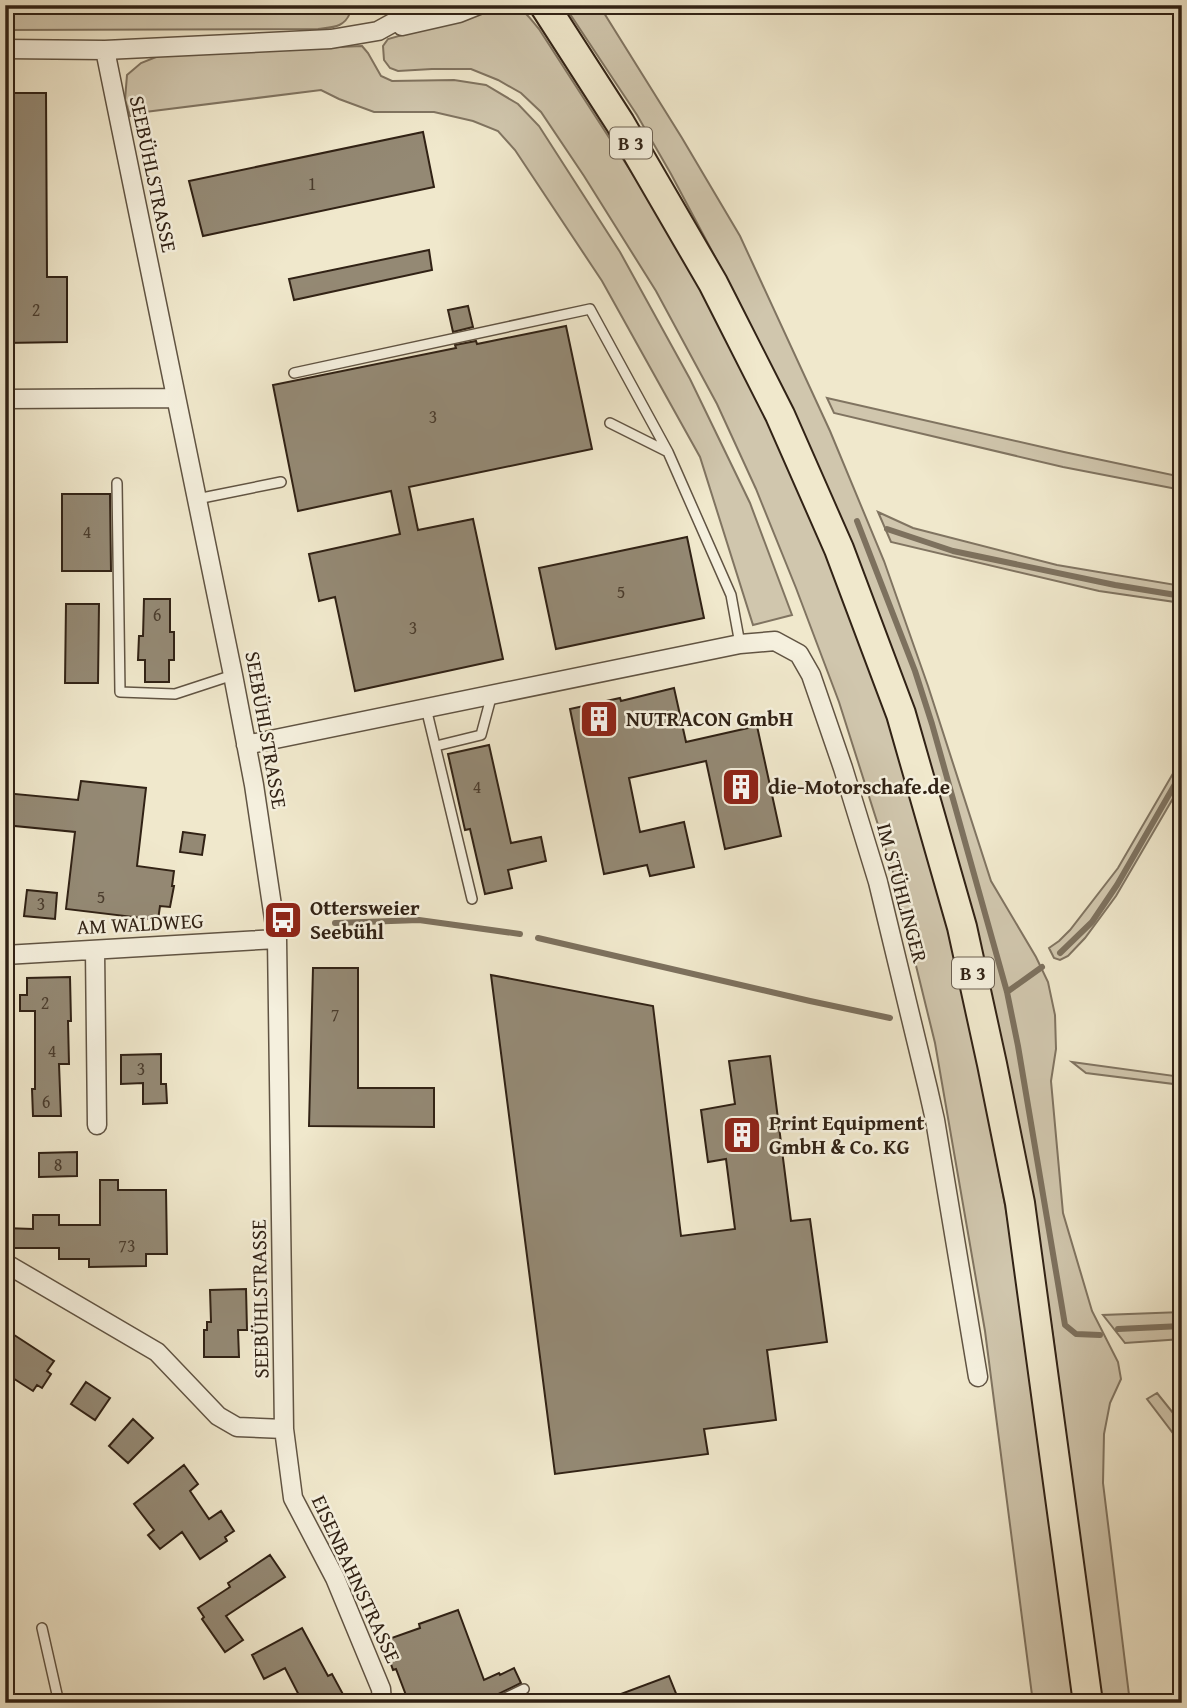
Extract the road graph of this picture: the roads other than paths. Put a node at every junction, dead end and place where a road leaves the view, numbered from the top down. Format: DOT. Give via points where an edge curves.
graph roads {
  1 [pos="425,5"];
  2 [pos="479,5"];
  3 [pos="544,5"];
  4 [pos="378,31"];
  5 [pos="5,49"];
  6 [pos="105,50"];
  7 [pos="294,373"];
  8 [pos="176,398"];
  9 [pos="5,399"];
  10 [pos="610,423"];
  11 [pos="667,452"];
  12 [pos="281,482"];
  13 [pos="117,483"];
  14 [pos="197,499"];
  15 [pos="740,644"];
  16 [pos="233,675"];
  17 [pos="492,694"];
  18 [pos="426,708"];
  19 [pos="246,745"];
  20 [pos="436,746"];
  21 [pos="472,899"];
  22 [pos="277,939"];
  23 [pos="95,950"];
  24 [pos="5,955"];
  25 [pos="97,1125"];
  26 [pos="5,1263"];
  27 [pos="978,1377"];
  28 [pos="284,1429"];
  29 [pos="42,1628"];
  30 [pos="524,1689"];
  31 [pos="59,1703"];
  32 [pos="382,1703"];
  33 [pos="495,1703"];
  34 [pos="1088,1703"];
  1 -- 4 [label="street"];
  2 -- 4 [label="street"];
  3 -- 34 [label="main road, B 3" via="620,123 713,283 780,415 839,549 901,714 962,927 1020,1203"];
  4 -- 6 [label="street" via="331,39"];
  5 -- 6 [label="street"];
  6 -- 8 [label="street, SEEBÜHLSTRASSE"];
  7 -- 11 [label="lane" via="590,309"];
  8 -- 9 [label="street"];
  8 -- 14 [label="street, SEEBÜHLSTRASSE"];
  10 -- 11 [label="lane"];
  11 -- 15 [label="lane" via="731,596"];
  12 -- 14 [label="lane"];
  13 -- 16 [label="lane" via="120,692 175,694"];
  14 -- 16 [label="street, SEEBÜHLSTRASSE"];
  15 -- 17 [label="street, IM STÜHLINGER"];
  15 -- 27 [label="street, IM STÜHLINGER" via="775,641 799,654 811,675 843,768 878,882 935,1120"];
  16 -- 19 [label="street, SEEBÜHLSTRASSE"];
  17 -- 18 [label="street, IM STÜHLINGER"];
  17 -- 20 [label="lane" via="481,735"];
  18 -- 19 [label="street, IM STÜHLINGER"];
  18 -- 20 [label="lane"];
  19 -- 22 [label="street, SEEBÜHLSTRASSE"];
  20 -- 21 [label="lane"];
  22 -- 23 [label="street, AM WALDWEG"];
  22 -- 28 [label="street, SEEBÜHLSTRASSE"];
  23 -- 24 [label="street, AM WALDWEG"];
  23 -- 25 [label="street"];
  26 -- 28 [label="street" via="157,1352 218,1416 237,1427"];
  28 -- 32 [label="street, EISENBAHNSTRASSE" via="293,1498 335,1578 381,1689"];
  29 -- 31 [label="lane"];
  30 -- 33 [label="lane"];
}
